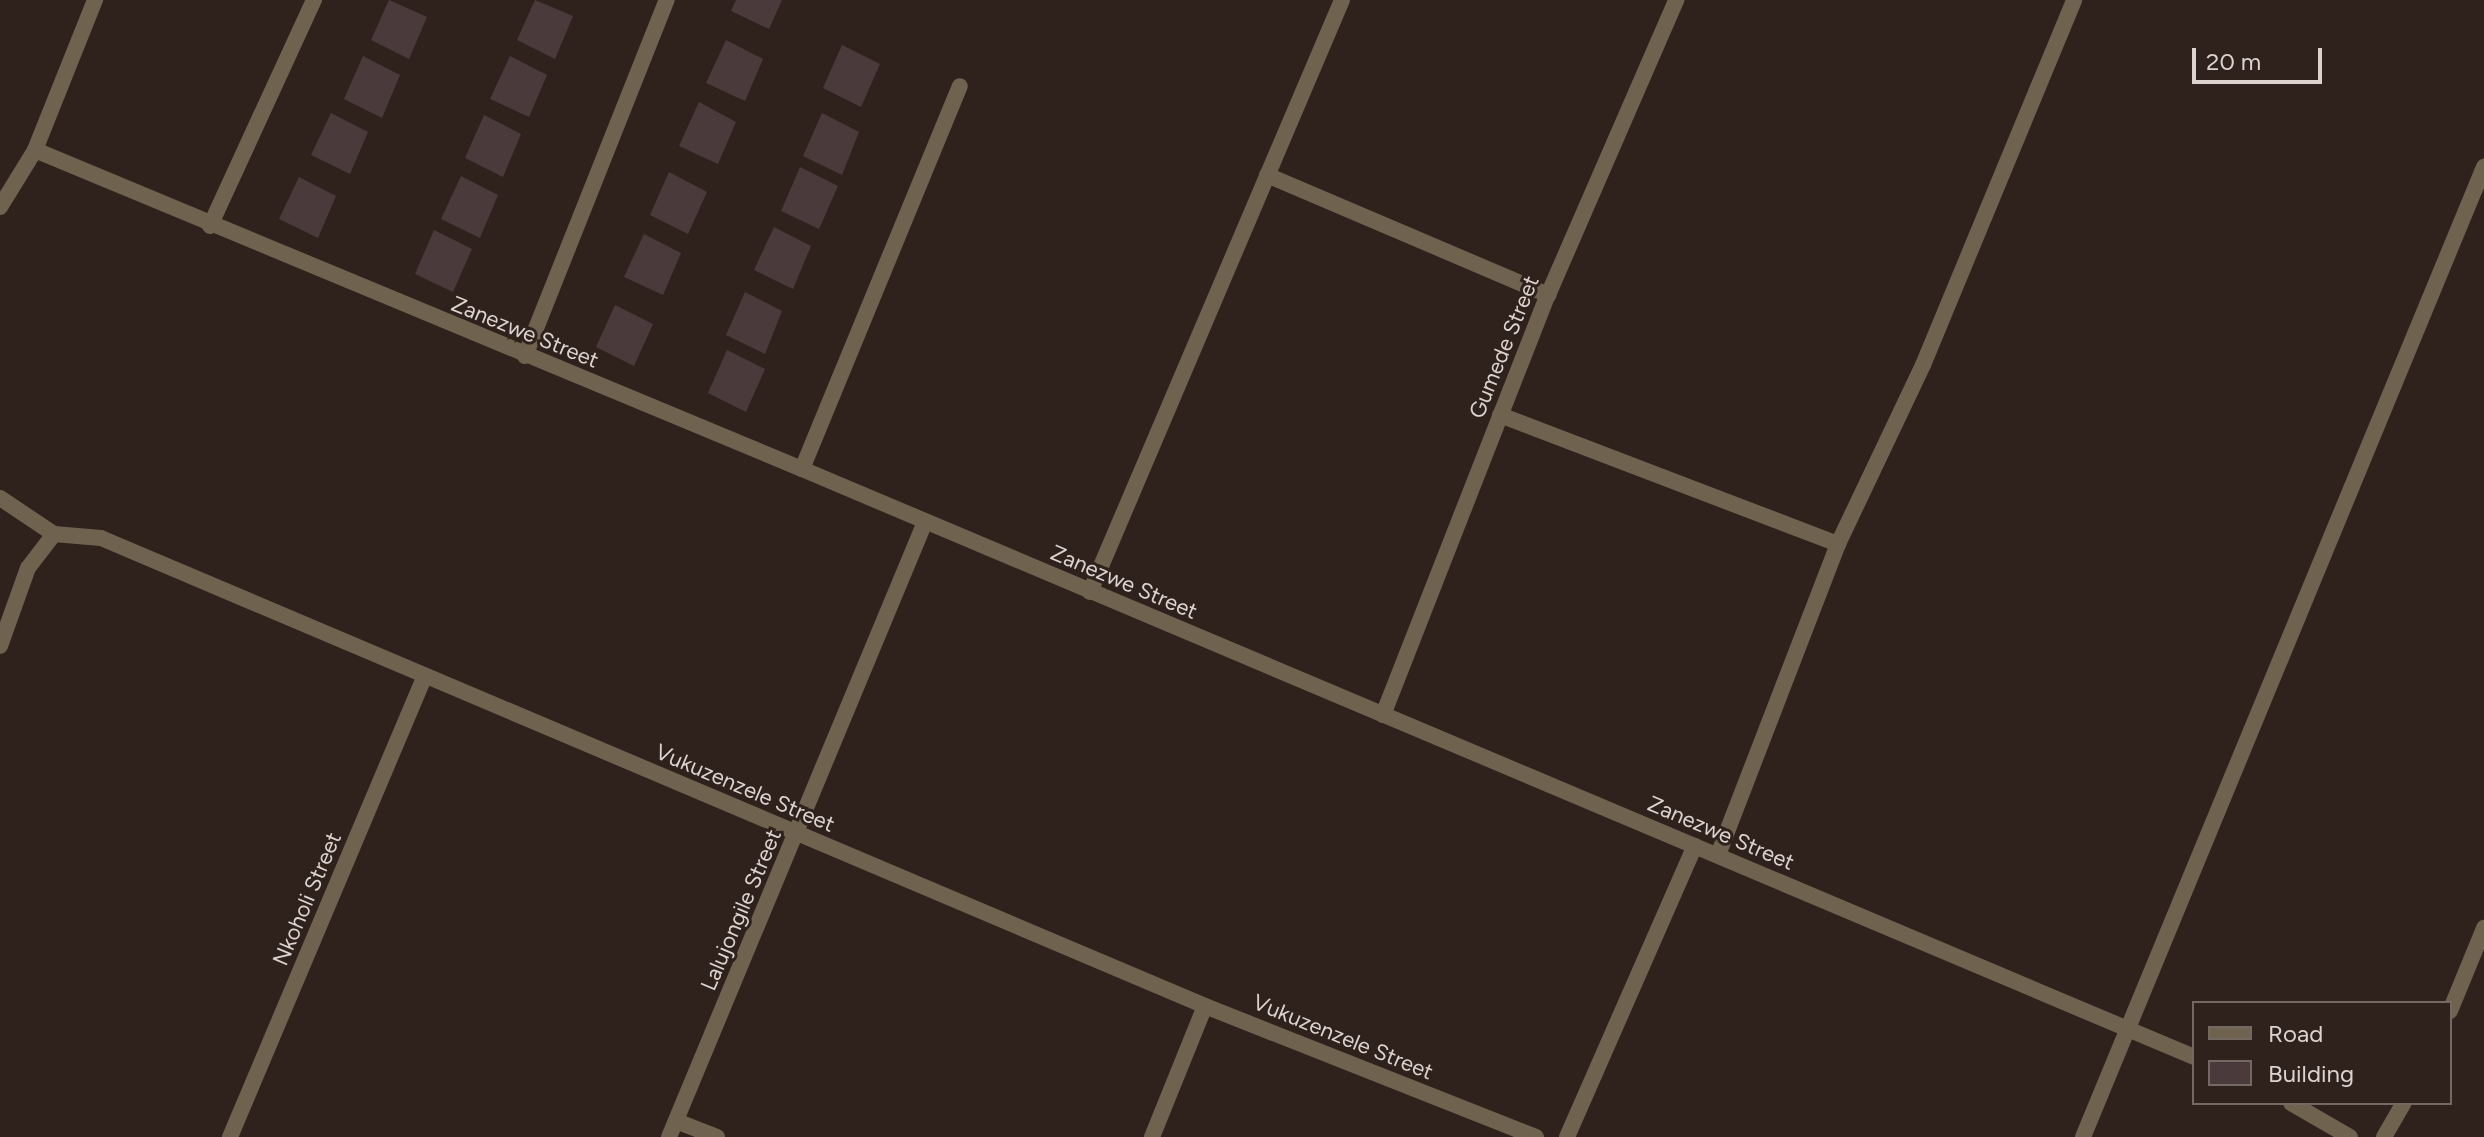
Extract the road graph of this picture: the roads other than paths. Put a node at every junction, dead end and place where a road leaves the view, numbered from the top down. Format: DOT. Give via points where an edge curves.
graph roads {
  1 [pos="95,0"];
  2 [pos="314,0"];
  3 [pos="667,0"];
  4 [pos="1342,0"];
  5 [pos="1676,0"];
  6 [pos="2074,0"];
  7 [pos="960,86"];
  8 [pos="35,150"];
  9 [pos="2484,167"];
  10 [pos="1267,175"];
  11 [pos="0,207"];
  12 [pos="210,226"];
  13 [pos="1548,295"];
  14 [pos="525,356"];
  15 [pos="1500,415"];
  16 [pos="802,469"];
  17 [pos="0,498"];
  18 [pos="925,522"];
  19 [pos="54,534"];
  20 [pos="1838,544"];
  21 [pos="1090,592"];
  22 [pos="0,646"];
  23 [pos="424,677"];
  24 [pos="1383,715"];
  25 [pos="797,834"];
  26 [pos="1695,846"];
  27 [pos="1718,855"];
  28 [pos="2484,928"];
  29 [pos="1205,1006"];
  30 [pos="2452,1006"];
  31 [pos="2130,1028"];
  32 [pos="2192,1056"];
  33 [pos="2294,1105"];
  34 [pos="2403,1105"];
  35 [pos="673,1129"];
  36 [pos="230,1137"];
  37 [pos="717,1137"];
  38 [pos="1152,1137"];
  39 [pos="1536,1137"];
  40 [pos="1567,1137"];
  41 [pos="2083,1137"];
  42 [pos="2350,1137"];
  43 [pos="2384,1137"];
  1 -- 8 [label="street"];
  2 -- 12 [label="street"];
  3 -- 14 [label="street"];
  4 -- 10 [label="street"];
  5 -- 13 [label="street, Gumede Street"];
  6 -- 20 [label="street" via="1923,365"];
  7 -- 16 [label="street"];
  8 -- 11 [label="street"];
  8 -- 12 [label="street, Zanezwe Street"];
  9 -- 31 [label="street"];
  10 -- 13 [label="street"];
  10 -- 21 [label="street"];
  12 -- 14 [label="street, Zanezwe Street"];
  13 -- 15 [label="street, Gumede Street"];
  14 -- 16 [label="street, Zanezwe Street"];
  15 -- 20 [label="street"];
  15 -- 24 [label="street, Gumede Street"];
  16 -- 18 [label="street, Zanezwe Street"];
  17 -- 19 [label="street"];
  18 -- 21 [label="street, Zanezwe Street"];
  18 -- 25 [label="street, Lalujongile Street"];
  19 -- 22 [label="street" via="28,568"];
  19 -- 23 [label="street, Vukuzenzele Street" via="101,538"];
  20 -- 27 [label="street"];
  21 -- 24 [label="street, Zanezwe Street"];
  23 -- 25 [label="street, Vukuzenzele Street"];
  23 -- 36 [label="street, Nkoholi Street"];
  24 -- 26 [label="street, Zanezwe Street"];
  25 -- 29 [label="street, Vukuzenzele Street"];
  25 -- 35 [label="street, Lalujongile Street"];
  26 -- 27 [label="street, Zanezwe Street"];
  26 -- 40 [label="street"];
  27 -- 31 [label="street, Zanezwe Street"];
  28 -- 30 [label="street"];
  29 -- 38 [label="street"];
  29 -- 39 [label="street, Vukuzenzele Street"];
  31 -- 32 [label="street, Zanezwe Street"];
  31 -- 41 [label="street"];
  33 -- 42 [label="street"];
  34 -- 43 [label="street"];
  35 -- 37 [label="street"];
}
